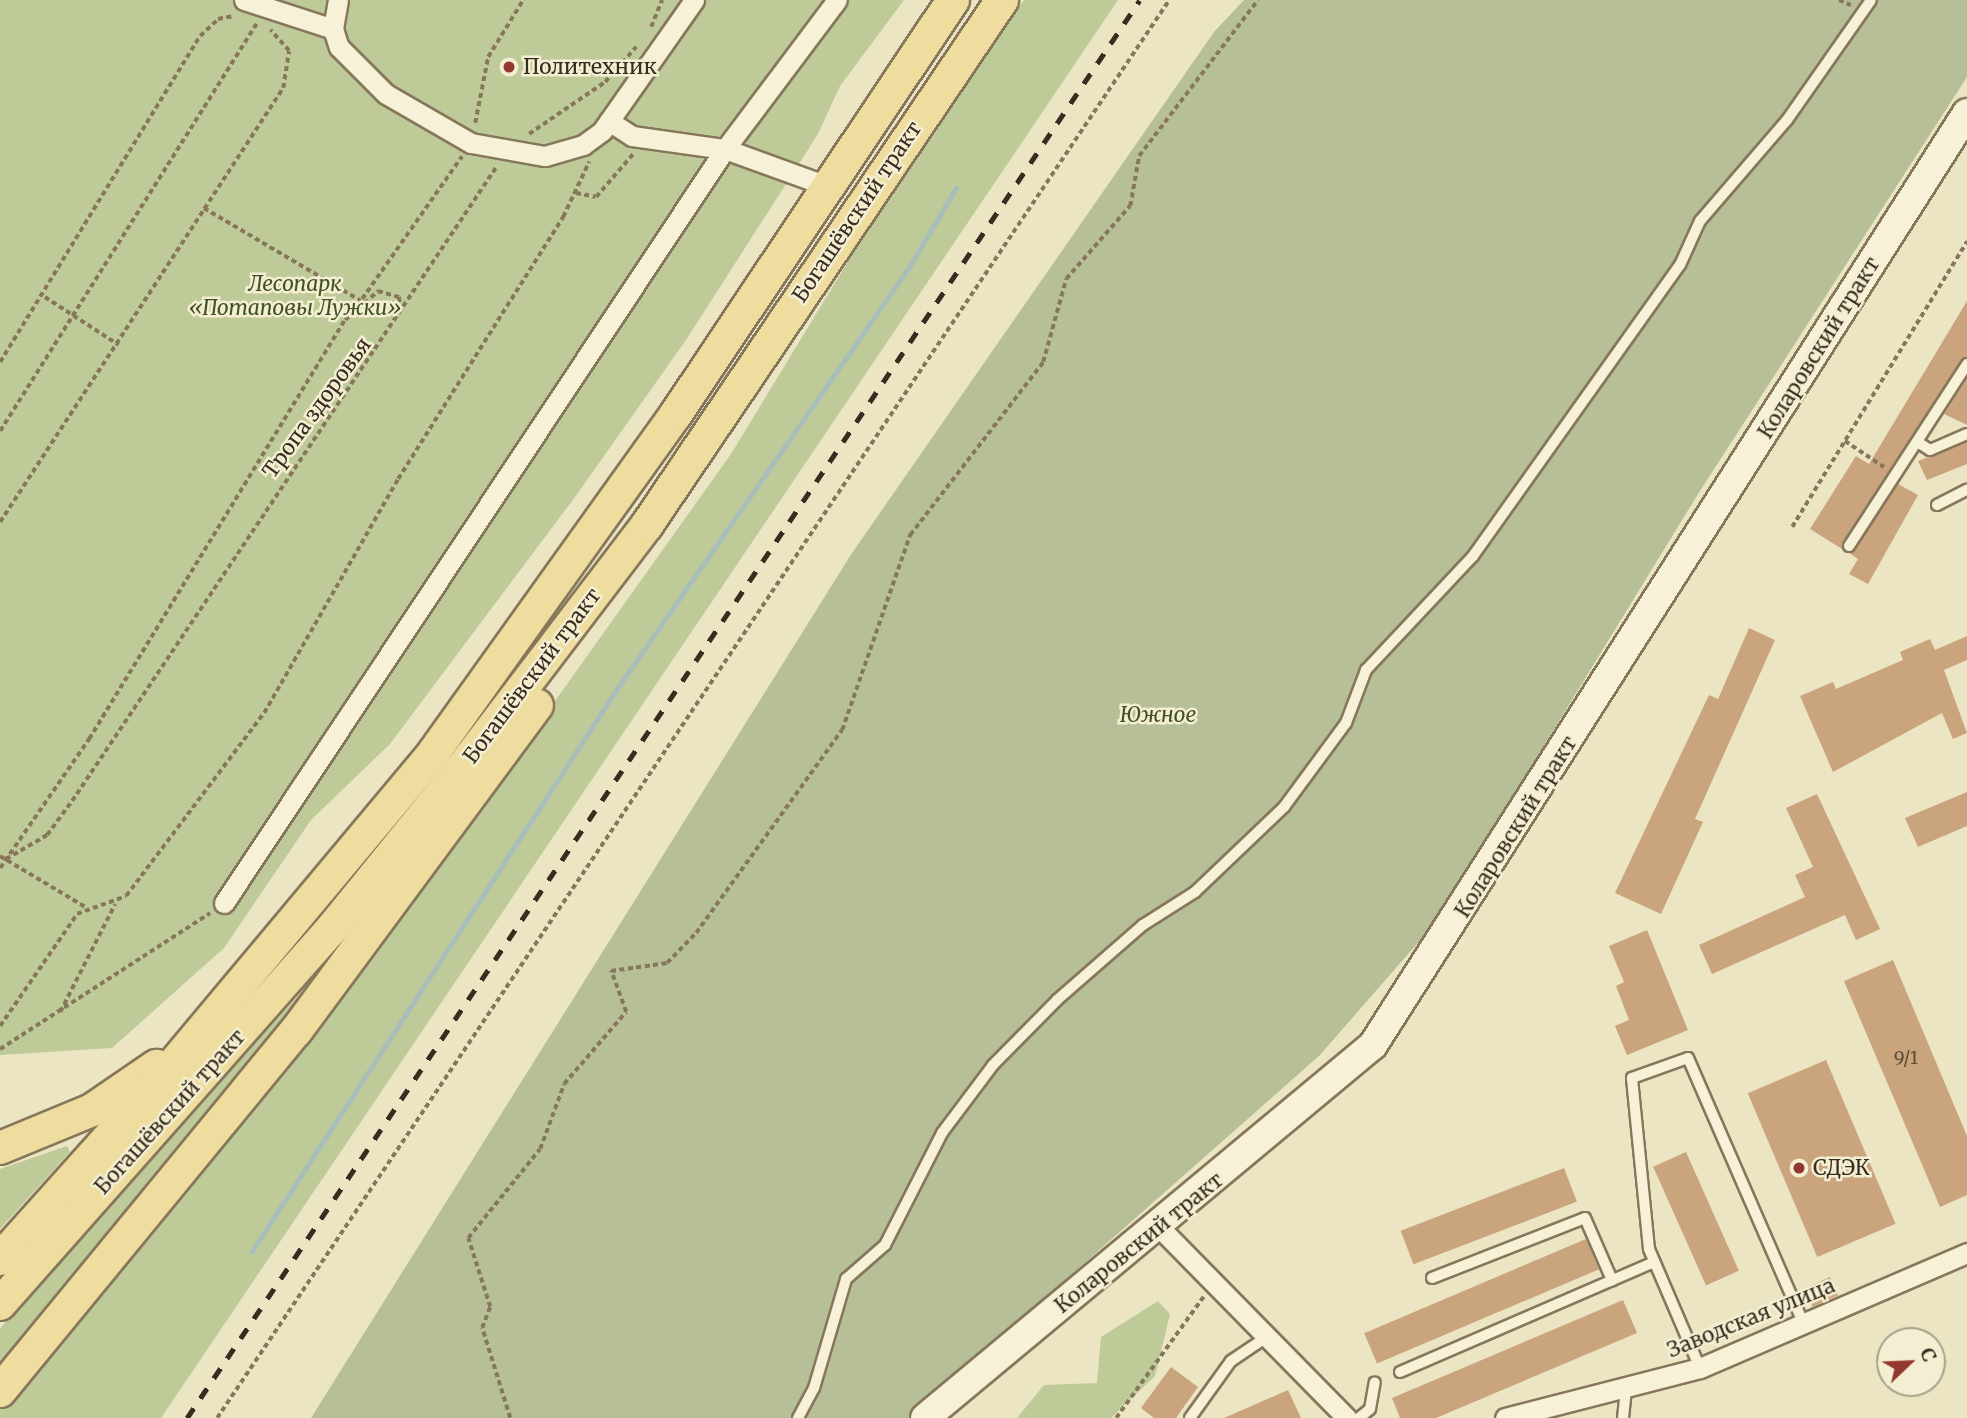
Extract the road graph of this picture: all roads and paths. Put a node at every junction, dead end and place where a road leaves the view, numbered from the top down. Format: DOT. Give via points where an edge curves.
graph roads {
  1 [pos="338,0"];
  2 [pos="523,0"];
  3 [pos="662,0"];
  4 [pos="694,0"];
  5 [pos="837,0"];
  6 [pos="953,0"];
  7 [pos="1002,0"];
  8 [pos="1169,0"];
  9 [pos="1258,0"];
  10 [pos="1871,0"];
  11 [pos="244,8"];
  12 [pos="251,19"];
  13 [pos="257,22"];
  14 [pos="333,29"];
  15 [pos="649,32"];
  16 [pos="640,42"];
  17 [pos="1967,113"];
  18 [pos="606,126"];
  19 [pos="660,141"];
  20 [pos="471,143"];
  21 [pos="725,149"];
  22 [pos="504,152"];
  23 [pos="827,187"];
  24 [pos="576,193"];
  25 [pos="204,208"];
  26 [pos="1967,241"];
  27 [pos="45,297"];
  28 [pos="361,300"];
  29 [pos="402,312"];
  30 [pos="76,317"];
  31 [pos="120,345"];
  32 [pos="0,362"];
  33 [pos="1967,363"];
  34 [pos="0,431"];
  35 [pos="1967,434"];
  36 [pos="1845,440"];
  37 [pos="1919,443"];
  38 [pos="1896,475"];
  39 [pos="1967,490"];
  40 [pos="1937,505"];
  41 [pos="0,522"];
  42 [pos="647,525"];
  43 [pos="1792,527"];
  44 [pos="1849,546"];
  45 [pos="0,856"];
  46 [pos="6,859"];
  47 [pos="0,868"];
  48 [pos="224,903"];
  49 [pos="115,904"];
  50 [pos="89,908"];
  51 [pos="247,977"];
  52 [pos="60,1013"];
  53 [pos="0,1026"];
  54 [pos="0,1049"];
  55 [pos="0,1148"];
  56 [pos="1159,1227"];
  57 [pos="1967,1253"];
  58 [pos="0,1259"];
  59 [pos="1654,1262"];
  60 [pos="1432,1278"];
  61 [pos="1215,1280"];
  62 [pos="1612,1280"];
  63 [pos="0,1304"];
  64 [pos="1803,1322"];
  65 [pos="1268,1335"];
  66 [pos="1700,1368"];
  67 [pos="1400,1372"];
  68 [pos="1375,1382"];
  69 [pos="1626,1388"];
  70 [pos="0,1391"];
  71 [pos="217,1418"];
  72 [pos="510,1418"];
  73 [pos="798,1418"];
  74 [pos="925,1418"];
  75 [pos="1116,1418"];
  76 [pos="1190,1418"];
  77 [pos="1347,1418"];
  78 [pos="1359,1418"];
  79 [pos="1505,1418"];
  80 [pos="1623,1418"];
  1 -- 14 [label="street"];
  2 -- 20 [label="path" via="488,57"];
  3 -- 15 [label="path"];
  4 -- 18 [label="street"];
  5 -- 21 [label="street"];
  6 -- 23 [label="main road, Богашёвский тракт"];
  7 -- 42 [label="main road, Богашёвский тракт"];
  8 -- 71 [label="path"];
  9 -- 72 [label="path" via="1139,156 1130,206 1066,279 1043,362 910,535 842,730 696,933 667,963 611,971 626,1012 564,1084 540,1149 468,1238 490,1307 482,1328"];
  10 -- 73 [label="lane" via="1787,120 1700,221 1680,265 1473,556 1366,670 1346,723 1283,807 1195,892 1143,925 1057,1000 942,1133 885,1245 846,1279 814,1388"];
  11 -- 14 [label="street"];
  11 -- 27 [label="path" via="218,19 200,36"];
  12 -- 13 [label="path"];
  13 -- 25 [label="path" via="283,40 289,77"];
  13 -- 30 [label="path"];
  14 -- 20 [label="street" via="348,60 386,94"];
  16 -- 22 [label="path" via="606,82"];
  17 -- 56 [label="main road, Коларовский тракт" via="1373,1045"];
  18 -- 19 [label="street"];
  18 -- 22 [label="street" via="565,152"];
  18 -- 24 [label="path"];
  19 -- 21 [label="street"];
  19 -- 24 [label="path" via="624,160 596,197"];
  20 -- 22 [label="street"];
  20 -- 28 [label="path, Тропа здоровья"];
  21 -- 23 [label="street"];
  21 -- 48 [label="street"];
  22 -- 29 [label="path, Тропа здоровья"];
  23 -- 51 [label="main road, Богашёвский тракт" via="527,626 385,813"];
  24 -- 49 [label="path" via="398,479 264,713 172,839"];
  25 -- 28 [label="path"];
  25 -- 31 [label="path"];
  26 -- 36 [label="path"];
  27 -- 30 [label="path"];
  27 -- 32 [label="path"];
  28 -- 29 [label="path" via="378,290 399,297"];
  28 -- 46 [label="path, Тропа здоровья" via="89,739"];
  29 -- 46 [label="path, Тропа здоровья" via="72,801 47,835"];
  30 -- 31 [label="path"];
  30 -- 34 [label="path"];
  31 -- 41 [label="path"];
  33 -- 37 [label="lane"];
  35 -- 37 [label="lane" via="1930,450"];
  36 -- 38 [label="path"];
  36 -- 43 [label="path"];
  37 -- 38 [label="lane"];
  38 -- 44 [label="lane"];
  39 -- 40 [label="lane"];
  42 -- 63 [label="main road, Богашёвский тракт" via="334,926"];
  42 -- 70 [label="main road" via="570,659 358,951"];
  45 -- 46 [label="path"];
  46 -- 47 [label="path, Тропа здоровья"];
  46 -- 50 [label="path" via="58,896"];
  48 -- 52 [label="path"];
  49 -- 50 [label="path"];
  49 -- 52 [label="path"];
  50 -- 53 [label="path" via="77,914"];
  51 -- 55 [label="main road" via="138,1080 92,1110"];
  51 -- 58 [label="main road, Богашёвский тракт"];
  52 -- 54 [label="path"];
  56 -- 61 [label="street"];
  56 -- 74 [label="main road, Коларовский тракт"];
  57 -- 64 [label="street, Заводская улица"];
  59 -- 62 [label="lane"];
  59 -- 64 [label="lane" via="1632,1078 1688,1058"];
  59 -- 66 [label="lane"];
  60 -- 62 [label="lane" via="1585,1218"];
  61 -- 65 [label="street"];
  61 -- 75 [label="path"];
  62 -- 67 [label="lane"];
  64 -- 66 [label="street, Заводская улица"];
  65 -- 76 [label="lane" via="1231,1361"];
  65 -- 77 [label="street"];
  66 -- 69 [label="street, Заводская улица"];
  68 -- 78 [label="lane" via="1370,1409"];
  69 -- 79 [label="street, Заводская улица"];
  69 -- 80 [label="lane"];
}
